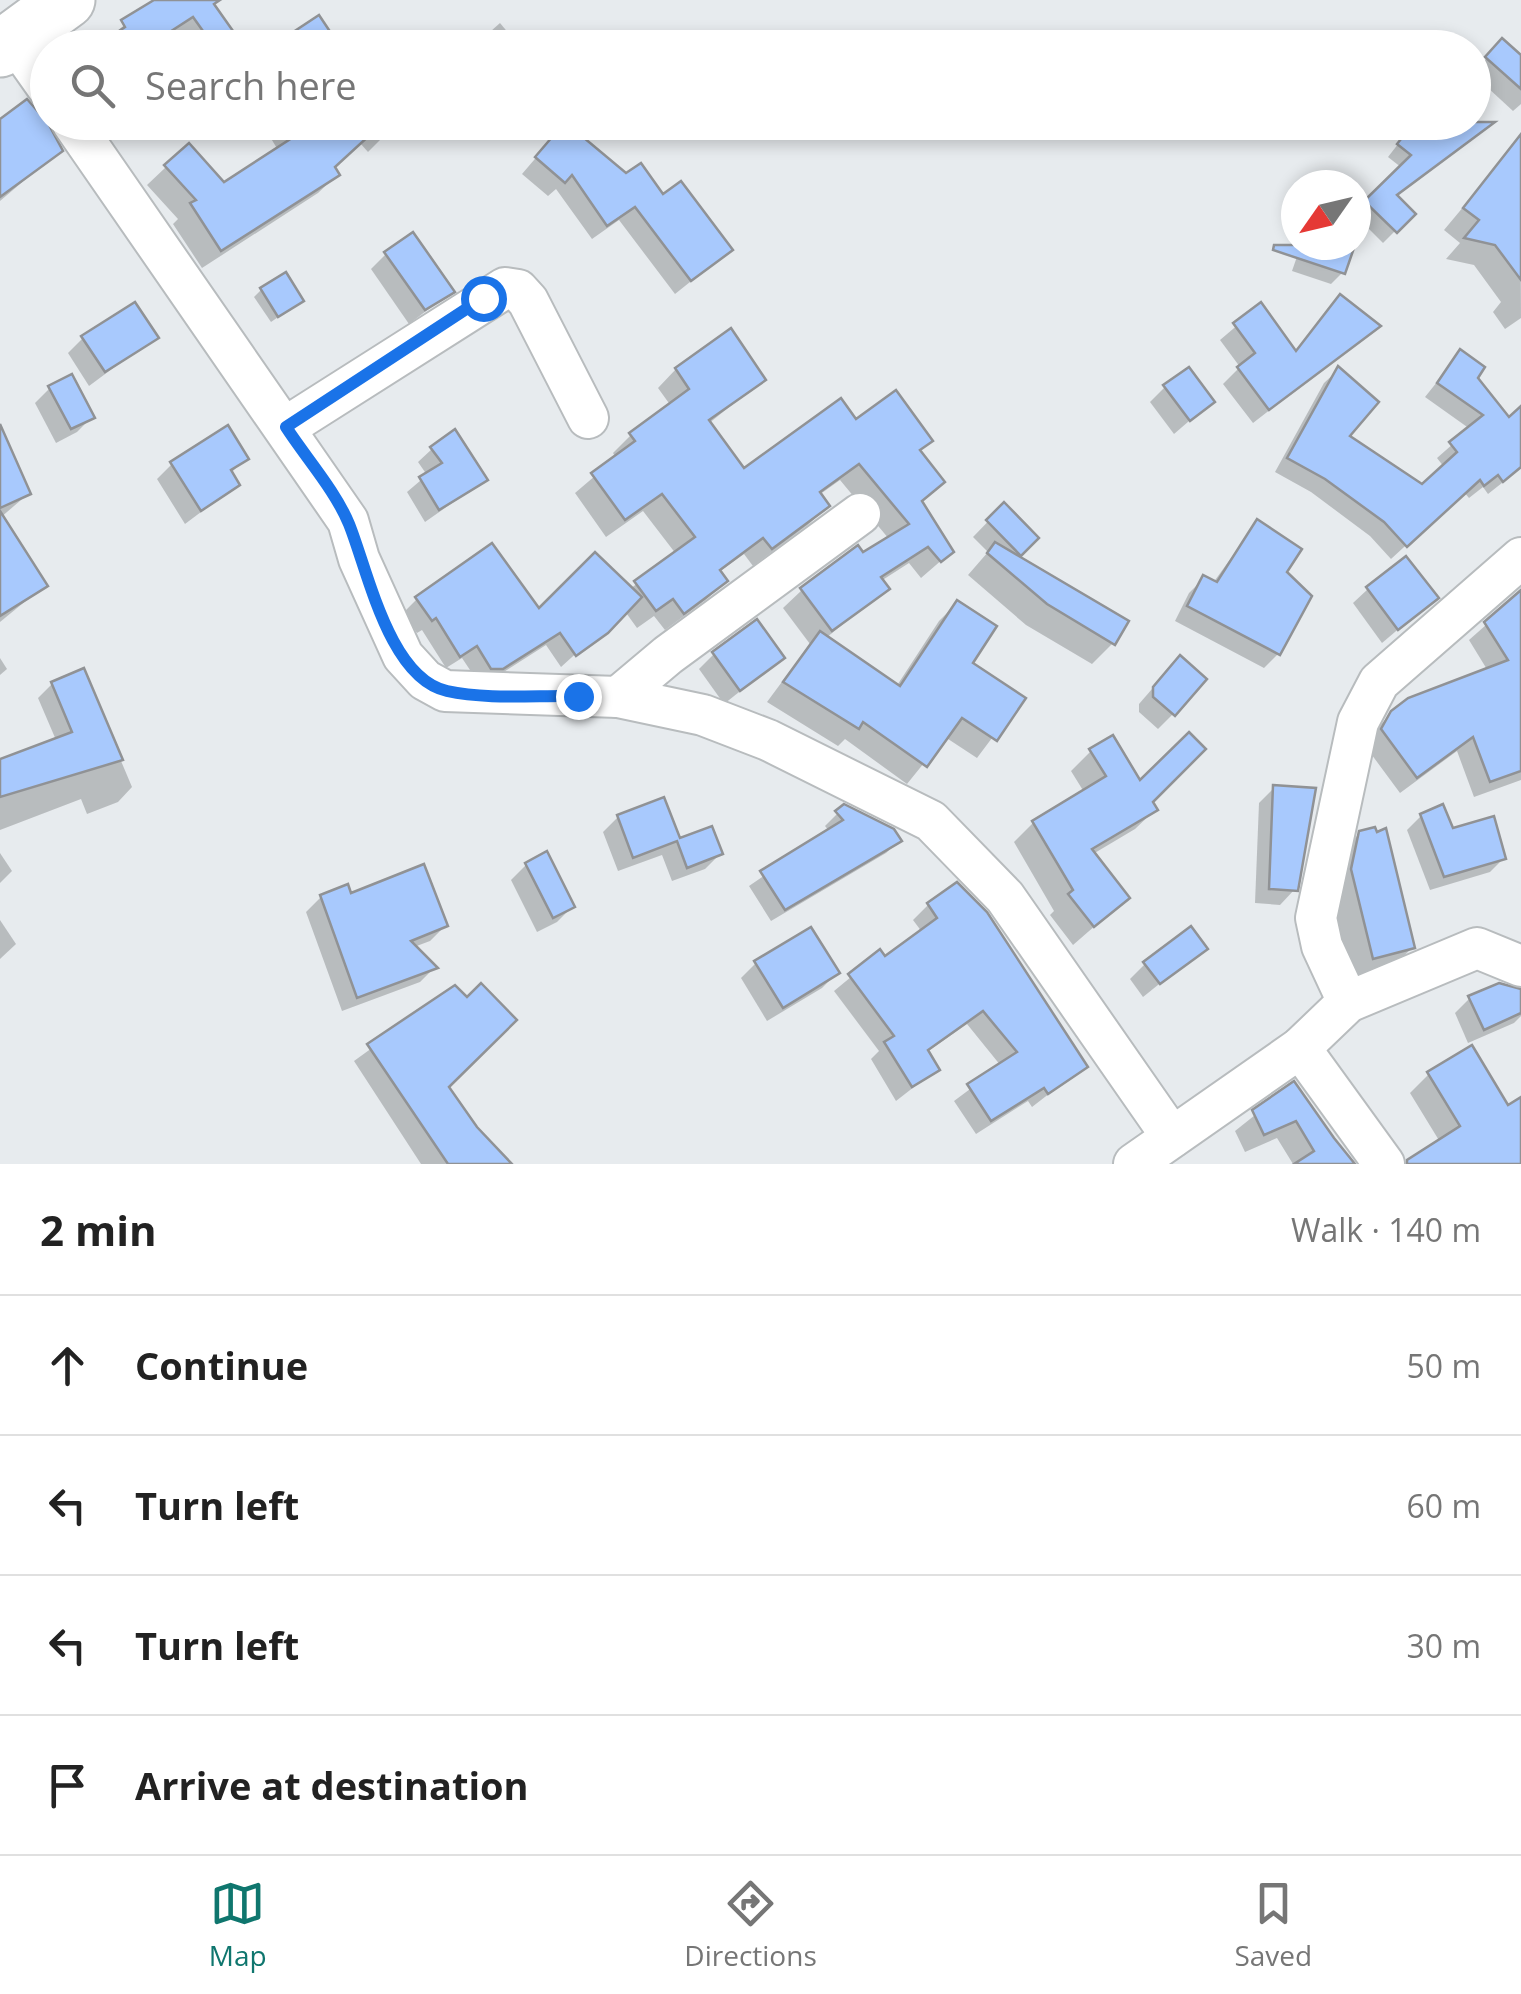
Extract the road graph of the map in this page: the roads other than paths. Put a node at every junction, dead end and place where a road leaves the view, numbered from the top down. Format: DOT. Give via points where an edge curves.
graph roads {
  1 [pos="67,0"];
  2 [pos="7,44"];
  3 [pos="30,69"];
  4 [pos="85,140"];
  5 [pos="588,418"];
  6 [pos="286,427"];
  7 [pos="860,514"];
  8 [pos="1521,558"];
  9 [pos="618,697"];
  10 [pos="1521,966"];
  11 [pos="1348,1002"];
  12 [pos="1300,1048"];
  13 [pos="1172,1137"];
  14 [pos="1134,1164"];
  15 [pos="1384,1164"];
  1 -- 2 [label="street"];
  2 -- 3 [label="street"];
  4 -- 6 [label="street"];
  5 -- 6 [label="street" via="528,301 505,288"];
  6 -- 9 [label="street" via="348,522 386,626 425,680 445,691"];
  7 -- 9 [label="street"];
  8 -- 11 [label="street" via="1379,682 1358,722 1316,918"];
  9 -- 13 [label="street" via="702,715 768,740 931,821 1005,897"];
  10 -- 11 [label="street" via="1476,948"];
  11 -- 12 [label="street"];
  12 -- 13 [label="street"];
  12 -- 15 [label="street"];
  13 -- 14 [label="street"];
}
